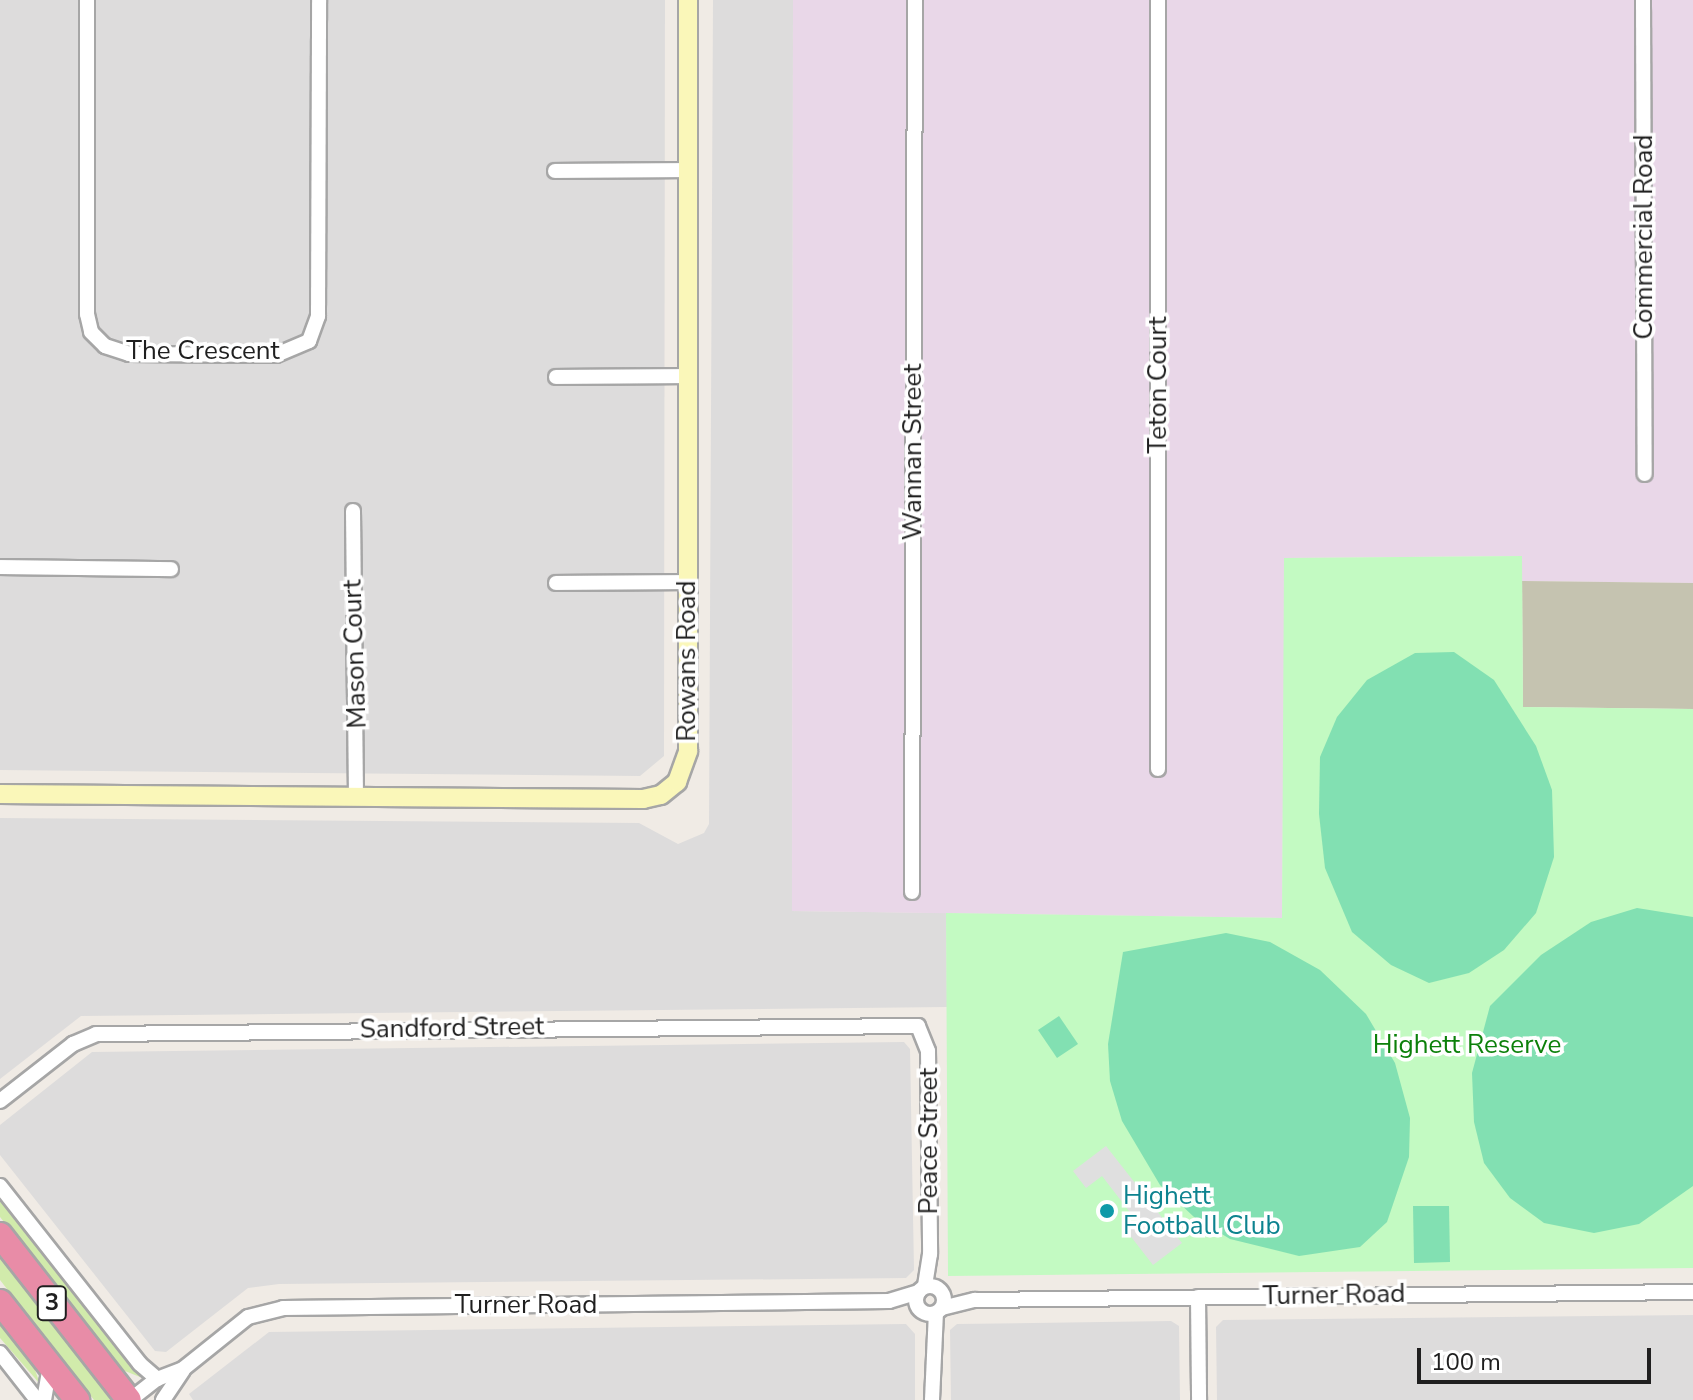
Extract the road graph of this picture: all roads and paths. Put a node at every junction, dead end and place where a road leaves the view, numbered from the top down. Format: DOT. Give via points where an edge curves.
graph roads {
  1 [pos="87,0"];
  2 [pos="319,0"];
  3 [pos="688,0"];
  4 [pos="904,0"];
  5 [pos="1158,0"];
  6 [pos="1643,0"];
  7 [pos="915,6"];
  8 [pos="688,170"];
  9 [pos="555,171"];
  10 [pos="688,376"];
  11 [pos="556,377"];
  12 [pos="1645,474"];
  13 [pos="353,511"];
  14 [pos="0,567"];
  15 [pos="171,569"];
  16 [pos="687,582"];
  17 [pos="556,583"];
  18 [pos="1158,769"];
  19 [pos="0,794"];
  20 [pos="356,797"];
  21 [pos="912,892"];
  22 [pos="924,1030"];
  23 [pos="0,1101"];
  24 [pos="0,1186"];
  25 [pos="0,1235"];
  26 [pos="931,1290"];
  27 [pos="1693,1292"];
  28 [pos="1198,1297"];
  29 [pos="975,1300"];
  30 [pos="889,1301"];
  31 [pos="0,1302"];
  32 [pos="930,1311"];
  33 [pos="0,1353"];
  34 [pos="50,1365"];
  35 [pos="183,1369"];
  36 [pos="157,1379"];
  37 [pos="166,1399"];
  38 [pos="37,1400"];
  39 [pos="44,1400"];
  40 [pos="77,1400"];
  41 [pos="129,1400"];
  42 [pos="932,1400"];
  43 [pos="1199,1400"];
  1 -- 2 [label="street, The Crescent" via="91,332 105,346 129,354 276,355 309,341 318,316"];
  3 -- 8 [label="street, Rowans Road"];
  4 -- 7 [label="street, Wannan Street"];
  5 -- 18 [label="street, Teton Court"];
  6 -- 12 [label="street, Commercial Road"];
  7 -- 21 [label="street, Wannan Street"];
  8 -- 9 [label="street"];
  8 -- 10 [label="street, Rowans Road"];
  10 -- 11 [label="street"];
  10 -- 16 [label="street, Rowans Road"];
  13 -- 20 [label="street, Mason Court"];
  14 -- 15 [label="street"];
  16 -- 17 [label="street"];
  16 -- 20 [label="street, Rowans Road" via="687,759 682,776 667,791 643,799"];
  19 -- 20 [label="street, Rowans Road"];
  22 -- 23 [label="street, Sandford Street" via="910,1024 96,1034 73,1044"];
  22 -- 26 [label="street, Peace Street"];
  24 -- 36 [label="street"];
  25 -- 41 [label="highway, 3"];
  26 -- 29 [label="street, Turner Road"];
  26 -- 30 [label="street, Turner Road"];
  26 -- 32 [label="street"];
  26 -- 32 [label="street"];
  27 -- 28 [label="street, Turner Road"];
  28 -- 29 [label="street, Turner Road"];
  28 -- 43 [label="street"];
  29 -- 32 [label="street, Turner Road"];
  30 -- 32 [label="street, Turner Road"];
  30 -- 35 [label="street, Turner Road" via="283,1308 248,1317"];
  31 -- 34 [label="highway, 3"];
  32 -- 42 [label="street"];
  33 -- 38 [label="street"];
  34 -- 39 [label="street"];
  34 -- 40 [label="highway, 3"];
  35 -- 36 [label="street, Turner Road"];
  35 -- 37 [label="street, Turner Road"];
  36 -- 41 [label="street, Turner Road"];
}
